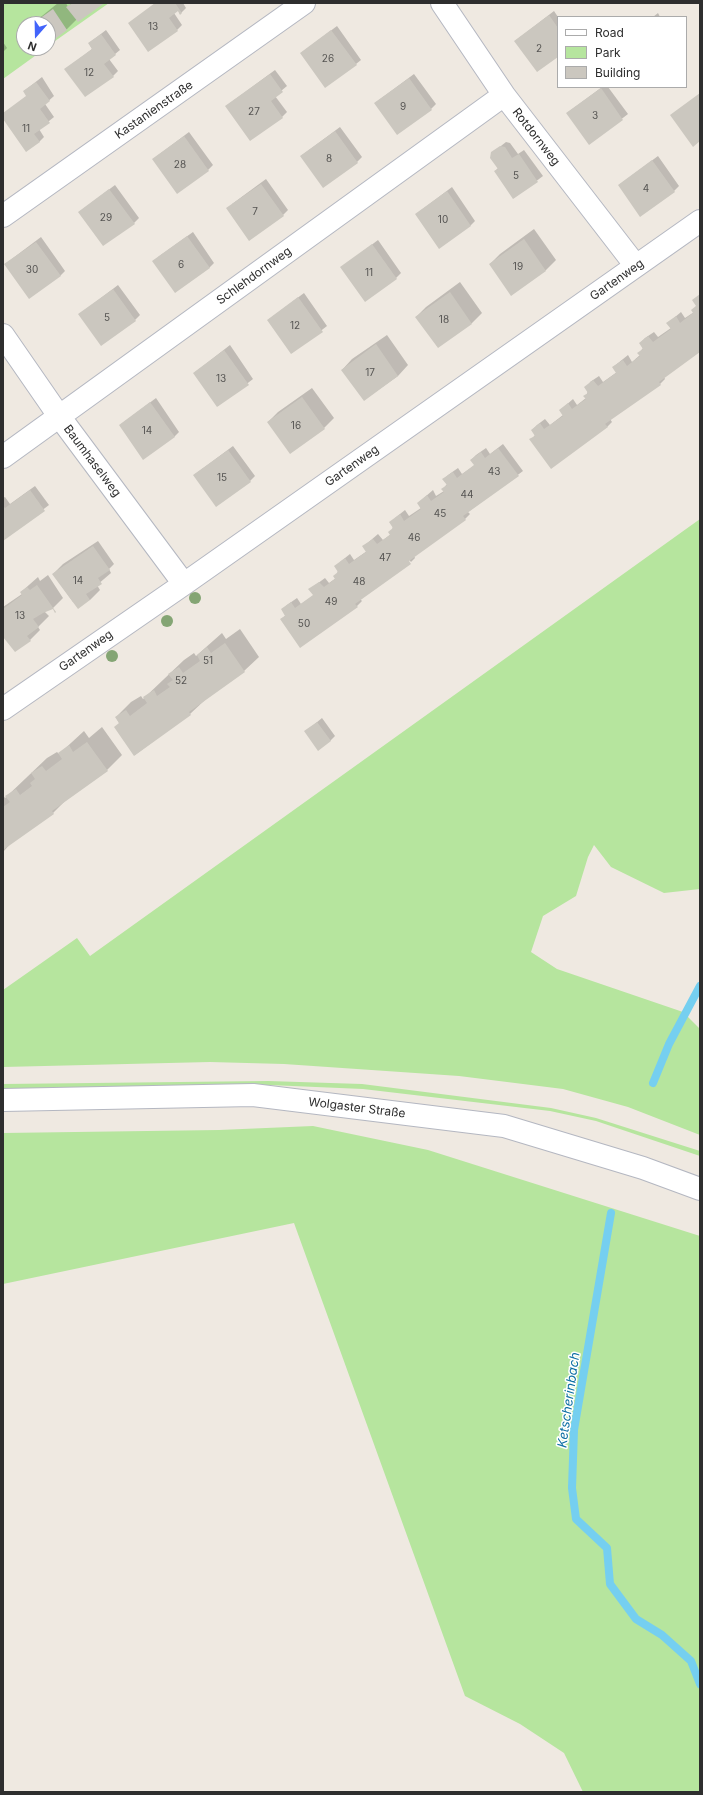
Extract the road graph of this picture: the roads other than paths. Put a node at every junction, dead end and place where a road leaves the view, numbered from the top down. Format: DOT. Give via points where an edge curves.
graph roads {
  1 [pos="304,3"];
  2 [pos="442,3"];
  3 [pos="504,95"];
  4 [pos="3,216"];
  5 [pos="700,221"];
  6 [pos="636,266"];
  7 [pos="3,335"];
  8 [pos="59,416"];
  9 [pos="3,457"];
  10 [pos="184,584"];
  11 [pos="3,710"];
  12 [pos="3,1100"];
  13 [pos="700,1189"];
  1 -- 4 [label="street, Kastanienstraße"];
  2 -- 3 [label="street, Rotdornweg"];
  3 -- 6 [label="street, Rotdornweg"];
  3 -- 8 [label="street, Schlehdornweg"];
  5 -- 6 [label="street, Gartenweg"];
  6 -- 10 [label="street, Gartenweg"];
  7 -- 8 [label="street, Baumhaselweg"];
  8 -- 9 [label="street, Schlehdornweg"];
  8 -- 10 [label="street, Baumhaselweg"];
  10 -- 11 [label="street, Gartenweg"];
  12 -- 13 [label="street, Wolgaster Straße" via="253,1095 504,1126 643,1168"];
}
